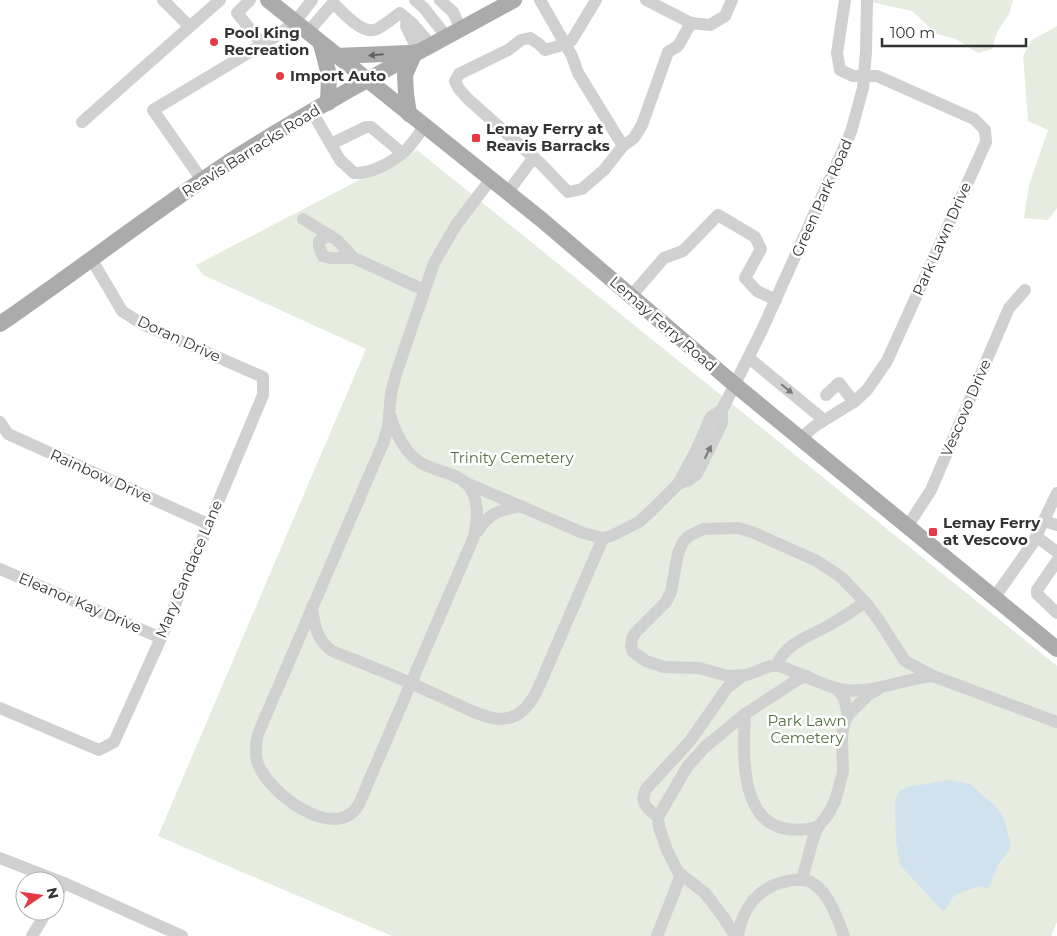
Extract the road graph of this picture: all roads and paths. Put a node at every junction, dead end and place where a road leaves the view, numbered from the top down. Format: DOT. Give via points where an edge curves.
graph roads {
  1 [pos="163,0"];
  2 [pos="250,0"];
  3 [pos="268,0"];
  4 [pos="312,0"];
  5 [pos="415,0"];
  6 [pos="440,0"];
  7 [pos="514,0"];
  8 [pos="540,0"];
  9 [pos="596,0"];
  10 [pos="646,0"];
  11 [pos="732,0"];
  12 [pos="845,0"];
  13 [pos="867,0"];
  14 [pos="211,2"];
  15 [pos="294,22"];
  16 [pos="691,23"];
  17 [pos="189,26"];
  18 [pos="461,28"];
  19 [pos="307,33"];
  20 [pos="446,36"];
  21 [pos="321,44"];
  22 [pos="566,44"];
  23 [pos="263,45"];
  24 [pos="421,49"];
  25 [pos="336,56"];
  26 [pos="864,75"];
  27 [pos="367,80"];
  28 [pos="328,103"];
  29 [pos="312,112"];
  30 [pos="409,114"];
  31 [pos="82,122"];
  32 [pos="425,126"];
  33 [pos="331,144"];
  34 [pos="623,146"];
  35 [pos="402,153"];
  36 [pos="534,157"];
  37 [pos="491,179"];
  38 [pos="202,180"];
  39 [pos="508,192"];
  40 [pos="303,219"];
  41 [pos="332,236"];
  42 [pos="354,258"];
  43 [pos="92,260"];
  44 [pos="424,290"];
  45 [pos="1025,290"];
  46 [pos="631,296"];
  47 [pos="776,300"];
  48 [pos="0,324"];
  49 [pos="749,358"];
  50 [pos="262,377"];
  51 [pos="734,384"];
  52 [pos="826,395"];
  53 [pos="854,402"];
  54 [pos="390,415"];
  55 [pos="824,420"];
  56 [pos="0,422"];
  57 [pos="800,439"];
  58 [pos="464,482"];
  59 [pos="1057,493"];
  60 [pos="521,506"];
  61 [pos="1044,521"];
  62 [pos="208,524"];
  63 [pos="1057,525"];
  64 [pos="907,527"];
  65 [pos="1036,537"];
  66 [pos="603,538"];
  67 [pos="473,539"];
  68 [pos="1057,552"];
  69 [pos="1057,561"];
  70 [pos="0,569"];
  71 [pos="994,598"];
  72 [pos="865,602"];
  73 [pos="312,607"];
  74 [pos="1056,609"];
  75 [pos="161,638"];
  76 [pos="299,638"];
  77 [pos="325,646"];
  78 [pos="1057,649"];
  79 [pos="776,666"];
  80 [pos="744,676"];
  81 [pos="807,676"];
  82 [pos="932,676"];
  83 [pos="410,683"];
  84 [pos="883,687"];
  85 [pos="836,688"];
  86 [pos="0,708"];
  87 [pos="745,714"];
  88 [pos="848,715"];
  89 [pos="1057,722"];
  90 [pos="658,817"];
  91 [pos="818,827"];
  92 [pos="0,858"];
  93 [pos="33,871"];
  94 [pos="682,875"];
  95 [pos="802,880"];
  96 [pos="65,883"];
  97 [pos="41,921"];
  98 [pos="32,936"];
  99 [pos="182,936"];
  100 [pos="657,936"];
  101 [pos="736,936"];
  102 [pos="844,936"];
  1 -- 17 [label="street"];
  2 -- 23 [label="street" via="237,14"];
  3 -- 15 [label="main road, Lemay Ferry Road"];
  4 -- 15 [label="street"];
  5 -- 20 [label="street"];
  6 -- 18 [label="street" via="453,12"];
  7 -- 18 [label="main road, Reavis Barracks Road"];
  8 -- 22 [label="street"];
  9 -- 22 [label="street" via="572,40"];
  10 -- 16 [label="street"];
  11 -- 16 [label="street" via="725,16 710,25"];
  12 -- 26 [label="street, Park Lawn Drive" via="837,53 840,70 854,76"];
  13 -- 26 [label="street, Green Park Road"];
  14 -- 17 [label="street"];
  15 -- 19 [label="main road, Lemay Ferry Road"];
  15 -- 23 [label="street"];
  16 -- 34 [label="street" via="678,46 668,52 642,125 634,138"];
  17 -- 31 [label="street"];
  18 -- 20 [label="main road, Reavis Barracks Road"];
  19 -- 21 [label="main road, Lemay Ferry Road"];
  19 -- 24 [label="street" via="332,4 371,32 400,13 412,23"];
  20 -- 24 [label="main road, Reavis Barracks Road"];
  21 -- 25 [label="main road, Lemay Ferry Road"];
  21 -- 28 [label="main road" via="329,76"];
  22 -- 34 [label="street" via="578,72"];
  22 -- 36 [label="street" via="545,50 530,38 521,40 508,50 459,74 455,81 468,99"];
  23 -- 38 [label="street" via="153,110"];
  24 -- 25 [label="main road, one-way"];
  24 -- 27 [label="main road, Reavis Barracks Road"];
  24 -- 30 [label="main road" via="405,75"];
  25 -- 27 [label="main road, Lemay Ferry Road"];
  26 -- 47 [label="street, Green Park Road" via="860,103 848,139"];
  26 -- 53 [label="street, Park Lawn Drive" via="877,76 974,119 985,130 986,142 887,361 867,390"];
  27 -- 28 [label="main road, Reavis Barracks Road"];
  27 -- 30 [label="main road, Lemay Ferry Road"];
  28 -- 29 [label="main road, Reavis Barracks Road"];
  29 -- 33 [label="street"];
  29 -- 38 [label="main road, Reavis Barracks Road"];
  30 -- 32 [label="main road, Lemay Ferry Road"];
  32 -- 35 [label="street"];
  32 -- 37 [label="main road, Lemay Ferry Road"];
  33 -- 35 [label="street" via="371,127"];
  33 -- 35 [label="street" via="340,160 354,173 362,174 380,167"];
  34 -- 36 [label="street" via="604,170 582,189 568,192"];
  36 -- 39 [label="street"];
  37 -- 39 [label="main road, Lemay Ferry Road"];
  37 -- 44 [label="street" via="456,225 434,263"];
  38 -- 43 [label="main road, Reavis Barracks Road"];
  39 -- 46 [label="main road, Lemay Ferry Road"];
  40 -- 41 [label="street"];
  41 -- 42 [label="street"];
  41 -- 42 [label="street" via="319,241 324,256"];
  42 -- 44 [label="street"];
  43 -- 48 [label="main road, Reavis Barracks Road"];
  43 -- 50 [label="street, Doran Drive" via="122,311 142,324"];
  44 -- 54 [label="street" via="391,393"];
  45 -- 64 [label="street, Vescovo Drive" via="1009,308 931,490"];
  46 -- 47 [label="street" via="664,258 684,251 718,215 755,237 761,249 745,278 757,291"];
  46 -- 51 [label="main road, Lemay Ferry Road"];
  47 -- 49 [label="street, Green Park Road"];
  49 -- 51 [label="street, Green Park Road"];
  49 -- 55 [label="street, one-way"];
  50 -- 62 [label="street, Mary Candace Lane" via="263,395"];
  51 -- 57 [label="main road, Lemay Ferry Road"];
  51 -- 66 [label="street, Green Park Road" via="722,410 711,417 678,484 639,522"];
  52 -- 53 [label="street" via="839,384"];
  53 -- 55 [label="street, Park Lawn Drive"];
  54 -- 58 [label="street" via="400,441 413,456 421,463"];
  54 -- 73 [label="street" via="384,441"];
  55 -- 57 [label="street, Park Lawn Drive"];
  56 -- 62 [label="street, Rainbow Drive" via="8,434"];
  57 -- 64 [label="main road, Lemay Ferry Road"];
  58 -- 60 [label="street"];
  58 -- 67 [label="street" via="478,511"];
  59 -- 61 [label="street"];
  60 -- 66 [label="street" via="583,533"];
  60 -- 67 [label="street" via="487,518"];
  61 -- 63 [label="street"];
  61 -- 65 [label="street"];
  62 -- 75 [label="street, Mary Candace Lane"];
  64 -- 71 [label="main road, Lemay Ferry Road"];
  65 -- 68 [label="street"];
  65 -- 71 [label="street"];
  66 -- 83 [label="street" via="537,691 523,712 501,719 487,717"];
  67 -- 83 [label="street"];
  69 -- 74 [label="street" via="1037,590 1037,594"];
  70 -- 75 [label="street, Eleanor Kay Drive"];
  71 -- 78 [label="main road, Lemay Ferry Road"];
  72 -- 79 [label="street" via="788,648"];
  72 -- 80 [label="street" via="830,569 752,532 738,528 703,529 689,536 678,553 672,592 635,633 631,646 633,652 646,662 664,667 699,668 719,675"];
  72 -- 82 [label="street" via="905,661"];
  73 -- 76 [label="street"];
  73 -- 77 [label="street" via="317,631"];
  75 -- 86 [label="street, Mary Candace Lane" via="114,742 99,750"];
  76 -- 77 [label="street"];
  76 -- 83 [label="street" via="258,734 257,760 262,772 286,800 320,817 341,818 354,812"];
  77 -- 83 [label="street"];
  79 -- 80 [label="street"];
  79 -- 81 [label="street"];
  80 -- 90 [label="street" via="727,688 690,741 646,789 644,804"];
  81 -- 85 [label="street"];
  81 -- 87 [label="street"];
  82 -- 84 [label="street"];
  82 -- 89 [label="street"];
  84 -- 85 [label="street"];
  84 -- 88 [label="street" via="868,695"];
  85 -- 88 [label="street" via="844,698"];
  87 -- 90 [label="street" via="696,756"];
  87 -- 91 [label="street" via="748,785 760,814 785,830"];
  88 -- 91 [label="street" via="842,736 840,786 829,813"];
  90 -- 94 [label="street" via="666,850"];
  91 -- 95 [label="street"];
  92 -- 93 [label="street"];
  94 -- 100 [label="street"];
  94 -- 101 [label="street" via="705,893"];
  95 -- 101 [label="street" via="784,882 763,890 743,915"];
  95 -- 102 [label="street" via="814,884 824,894"];
  96 -- 99 [label="street"];
  97 -- 98 [label="street"];
}
